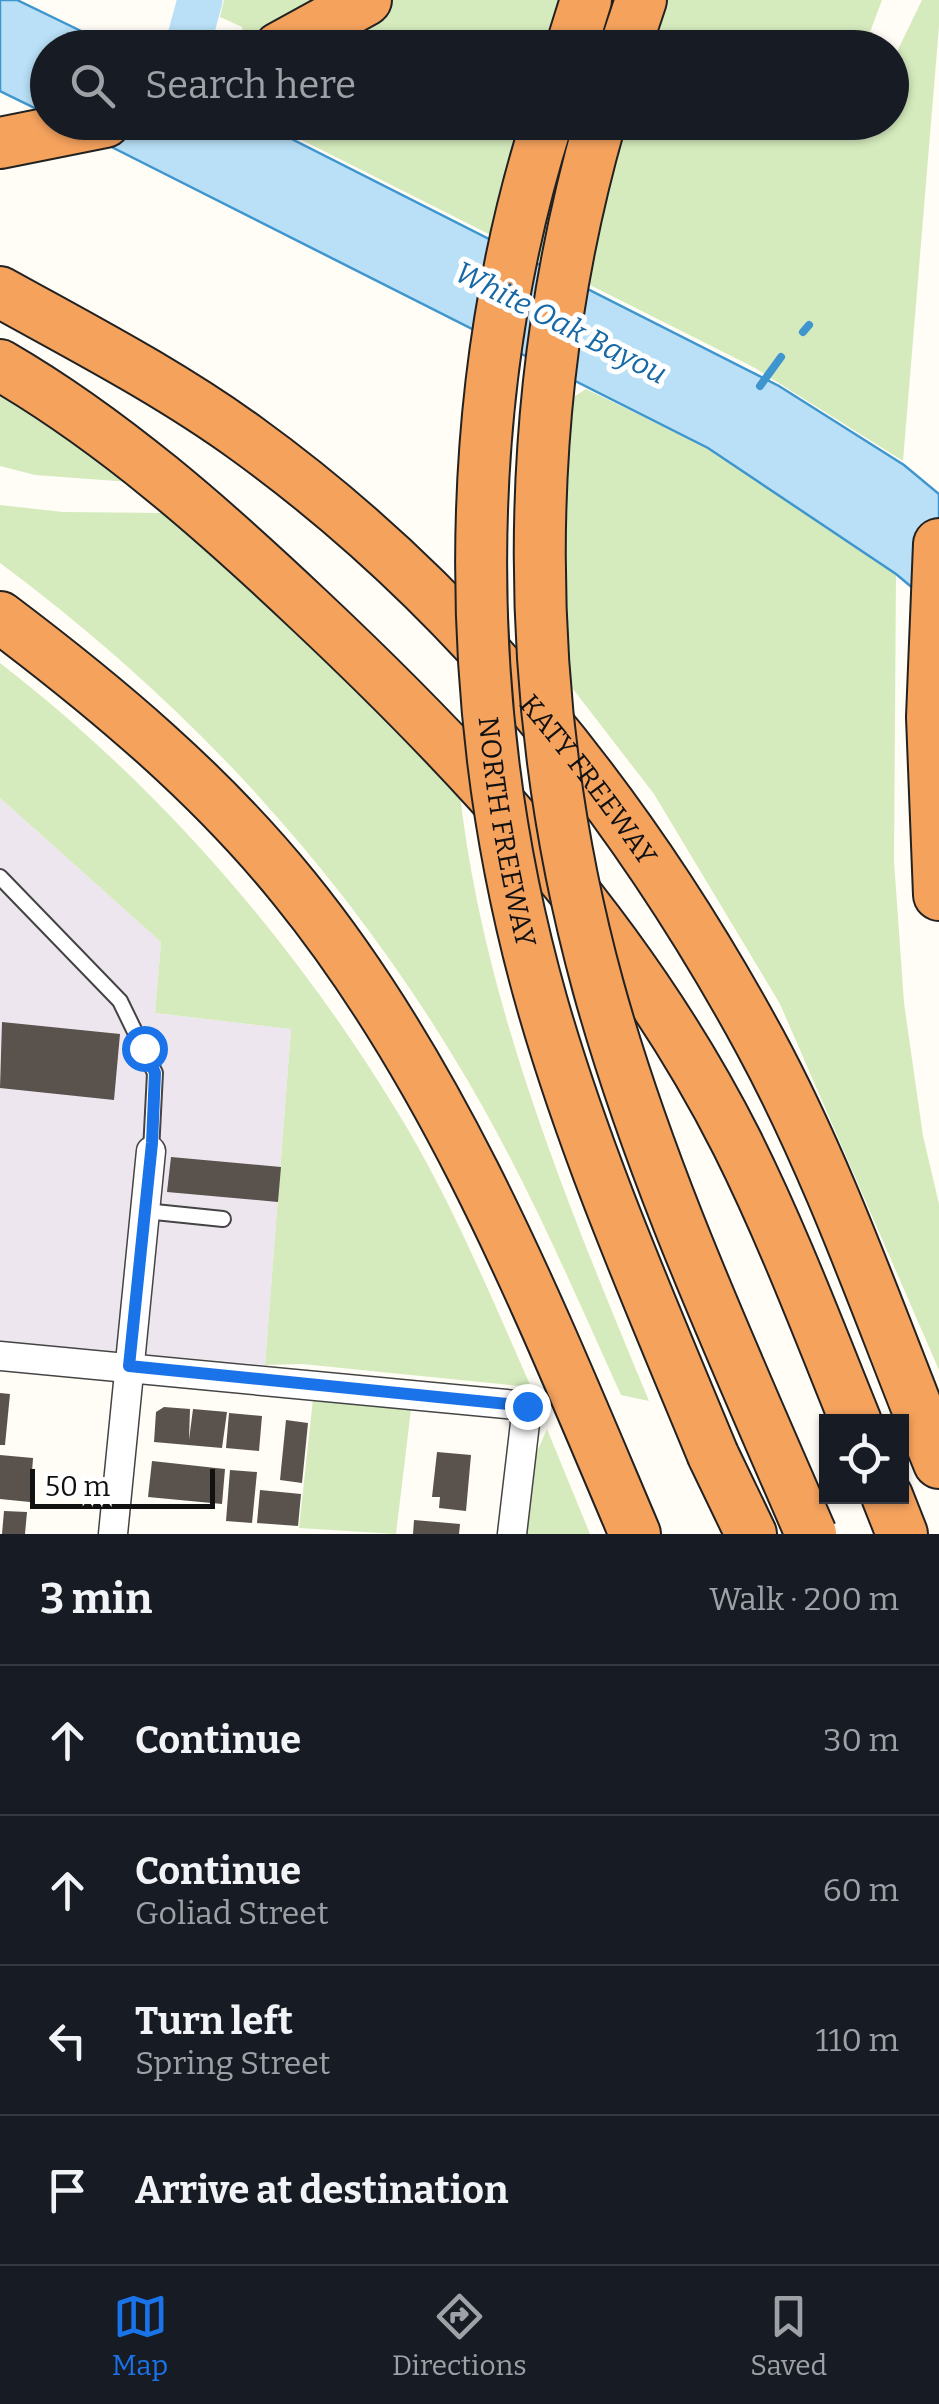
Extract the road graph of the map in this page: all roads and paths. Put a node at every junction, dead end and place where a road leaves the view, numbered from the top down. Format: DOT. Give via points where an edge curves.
graph roads {
  1 [pos="314,0"];
  2 [pos="366,0"];
  3 [pos="586,0"];
  4 [pos="641,0"];
  5 [pos="275,30"];
  6 [pos="312,30"];
  7 [pos="576,30"];
  8 [pos="630,30"];
  9 [pos="30,137"];
  10 [pos="543,140"];
  11 [pos="596,140"];
  12 [pos="0,143"];
  13 [pos="0,292"];
  14 [pos="0,365"];
  15 [pos="939,544"];
  16 [pos="0,617"];
  17 [pos="0,877"];
  18 [pos="939,895"];
  19 [pos="152,1147"];
  20 [pos="145,1211"];
  21 [pos="223,1220"];
  22 [pos="0,1356"];
  23 [pos="129,1366"];
  24 [pos="853,1414"];
  25 [pos="939,1464"];
  26 [pos="890,1504"];
  27 [pos="112,1534"];
  28 [pos="512,1534"];
  29 [pos="635,1534"];
  30 [pos="751,1534"];
  31 [pos="811,1534"];
  32 [pos="902,1534"];
  1 -- 5 [label="highway"];
  2 -- 6 [label="highway"];
  3 -- 7 [label="highway"];
  4 -- 8 [label="highway"];
  9 -- 12 [label="highway"];
  10 -- 30 [label="highway, NORTH FREEWAY, bridge" via="511,268 490,398 482,530 494,782 542,1002 638,1272"];
  11 -- 31 [label="highway, bridge" via="566,273 542,470 540,611 560,816 599,989 658,1168"];
  13 -- 25 [label="highway, KATY FREEWAY" via="245,437 337,509 423,586 590,773 668,884 762,1045"];
  14 -- 24 [label="highway, bridge" via="112,442 258,562 517,818 616,944 736,1142"];
  15 -- 18 [label="highway" via="932,717"];
  16 -- 29 [label="highway" via="199,784 295,888 388,1022 572,1384"];
  17 -- 19 [label="lane" via="120,1001 155,1073"];
  19 -- 20 [label="street"];
  20 -- 21 [label="lane"];
  20 -- 23 [label="street"];
  22 -- 23 [label="street"];
  23 -- 27 [label="street"];
  23 -- 28 [label="street" via="527,1406"];
  26 -- 32 [label="highway"];
}
